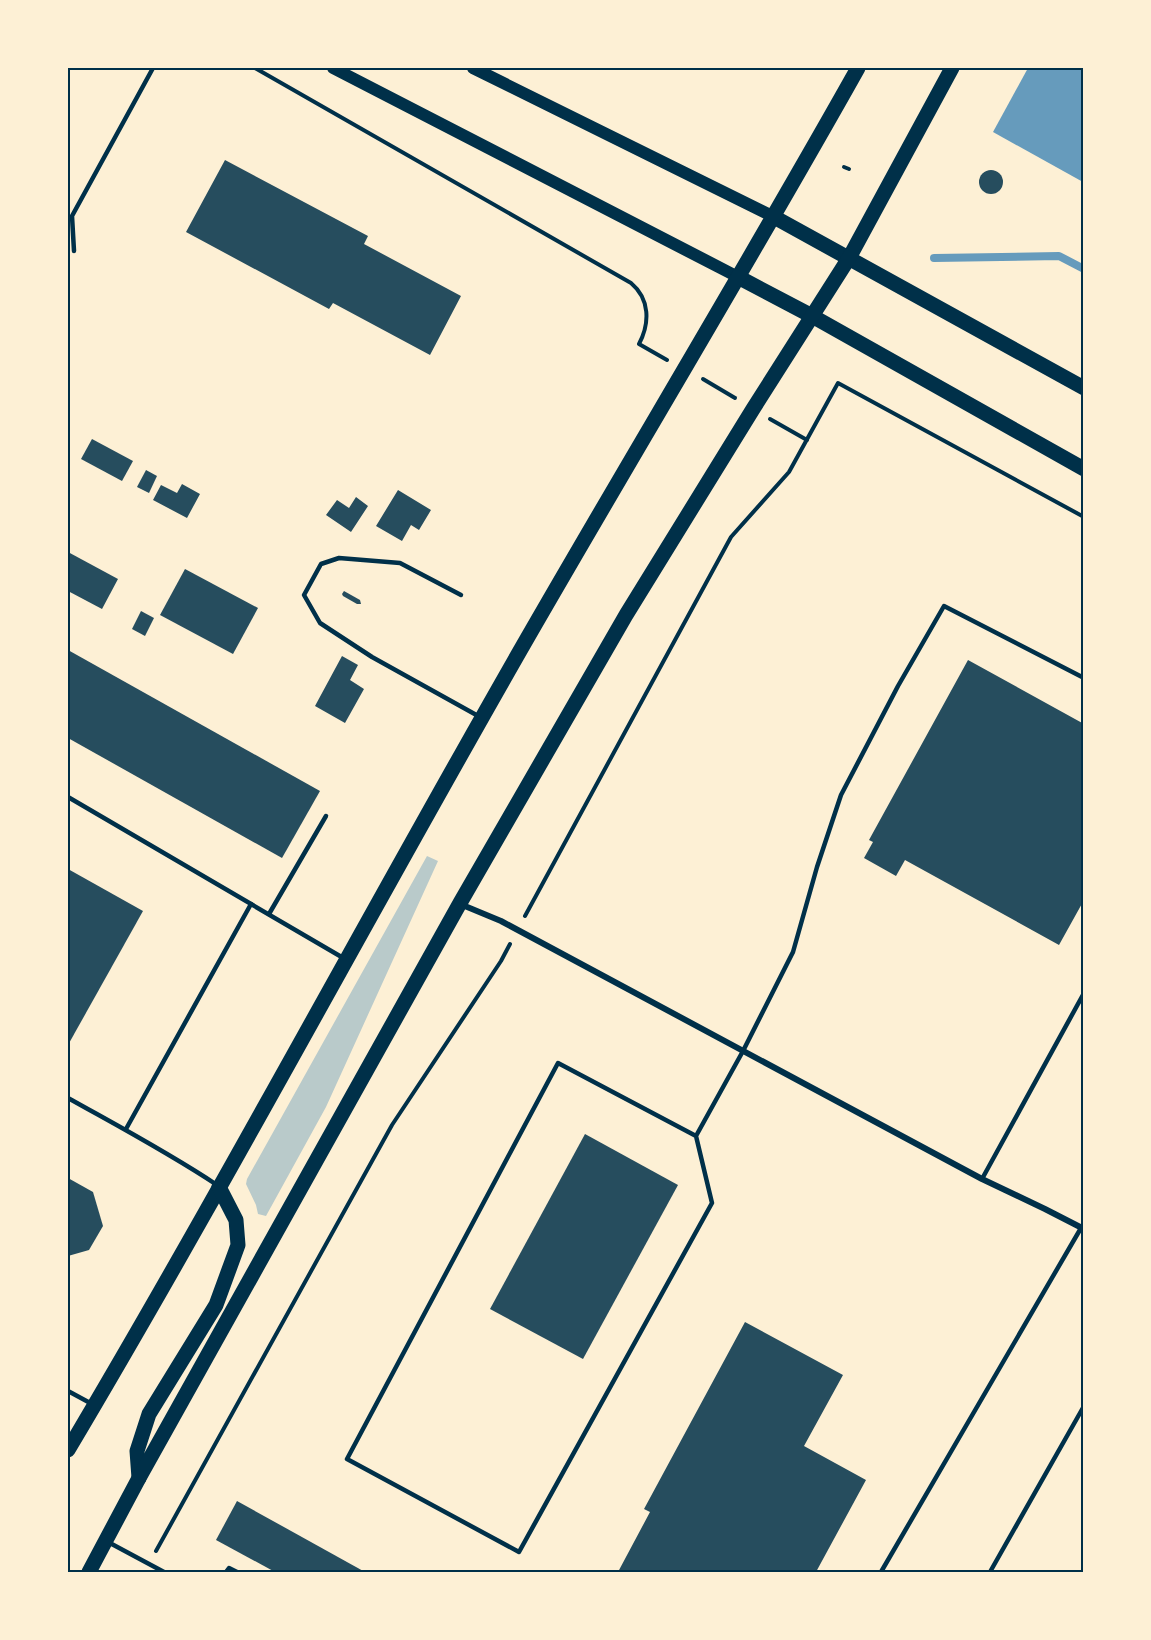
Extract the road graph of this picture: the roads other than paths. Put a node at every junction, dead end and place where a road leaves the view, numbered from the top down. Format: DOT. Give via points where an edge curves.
graph roads {
  1 [pos="153,68"];
  2 [pos="333,68"];
  3 [pos="473,68"];
  4 [pos="858,68"];
  5 [pos="952,68"];
  6 [pos="774,217"];
  7 [pos="74,251"];
  8 [pos="849,258"];
  9 [pos="738,278"];
  10 [pos="812,316"];
  11 [pos="1083,388"];
  12 [pos="1083,469"];
  13 [pos="460,595"];
  14 [pos="1083,678"];
  15 [pos="482,718"];
  16 [pos="68,797"];
  17 [pos="326,816"];
  18 [pos="460,903"];
  19 [pos="251,904"];
  20 [pos="269,914"];
  21 [pos="346,959"];
  22 [pos="1083,993"];
  23 [pos="743,1051"];
  24 [pos="68,1098"];
  25 [pos="126,1129"];
  26 [pos="696,1136"];
  27 [pos="982,1179"];
  28 [pos="219,1187"];
  29 [pos="1082,1229"];
  30 [pos="68,1392"];
  31 [pos="94,1406"];
  32 [pos="1083,1406"];
  33 [pos="68,1450"];
  34 [pos="139,1478"];
  35 [pos="106,1541"];
  36 [pos="89,1572"];
  37 [pos="164,1572"];
  38 [pos="226,1572"];
  39 [pos="237,1572"];
  40 [pos="881,1572"];
  41 [pos="990,1572"];
  1 -- 7 [label="lane" via="72,216"];
  2 -- 9 [label="main road"];
  3 -- 6 [label="main road"];
  4 -- 6 [label="main road"];
  5 -- 8 [label="main road"];
  6 -- 8 [label="main road"];
  6 -- 9 [label="main road"];
  8 -- 10 [label="main road"];
  8 -- 11 [label="main road"];
  9 -- 10 [label="main road"];
  9 -- 15 [label="main road"];
  10 -- 12 [label="main road"];
  10 -- 18 [label="main road" via="626,615"];
  13 -- 15 [label="lane" via="400,563 339,558 321,564 304,595 320,623 372,657"];
  14 -- 23 [label="lane" via="944,606 841,795 793,952"];
  15 -- 21 [label="main road"];
  16 -- 19 [label="lane"];
  17 -- 20 [label="lane"];
  18 -- 23 [label="street" via="501,921"];
  18 -- 34 [label="main road"];
  19 -- 20 [label="lane"];
  19 -- 25 [label="lane"];
  20 -- 21 [label="lane"];
  21 -- 28 [label="main road"];
  22 -- 27 [label="lane"];
  23 -- 26 [label="lane"];
  23 -- 27 [label="street"];
  24 -- 25 [label="lane"];
  25 -- 28 [label="lane"];
  26 -- 26 [label="lane" via="558,1063 346,1459 519,1552 712,1203"];
  27 -- 29 [label="street"];
  28 -- 31 [label="main road"];
  28 -- 34 [label="main road" via="236,1220 238,1245 216,1305 149,1414 137,1451"];
  29 -- 40 [label="lane"];
  30 -- 31 [label="lane"];
  31 -- 33 [label="main road"];
  32 -- 41 [label="lane"];
  34 -- 35 [label="main road"];
  35 -- 36 [label="main road"];
  35 -- 37 [label="lane"];
  38 -- 39 [label="lane" via="229,1568"];
}
